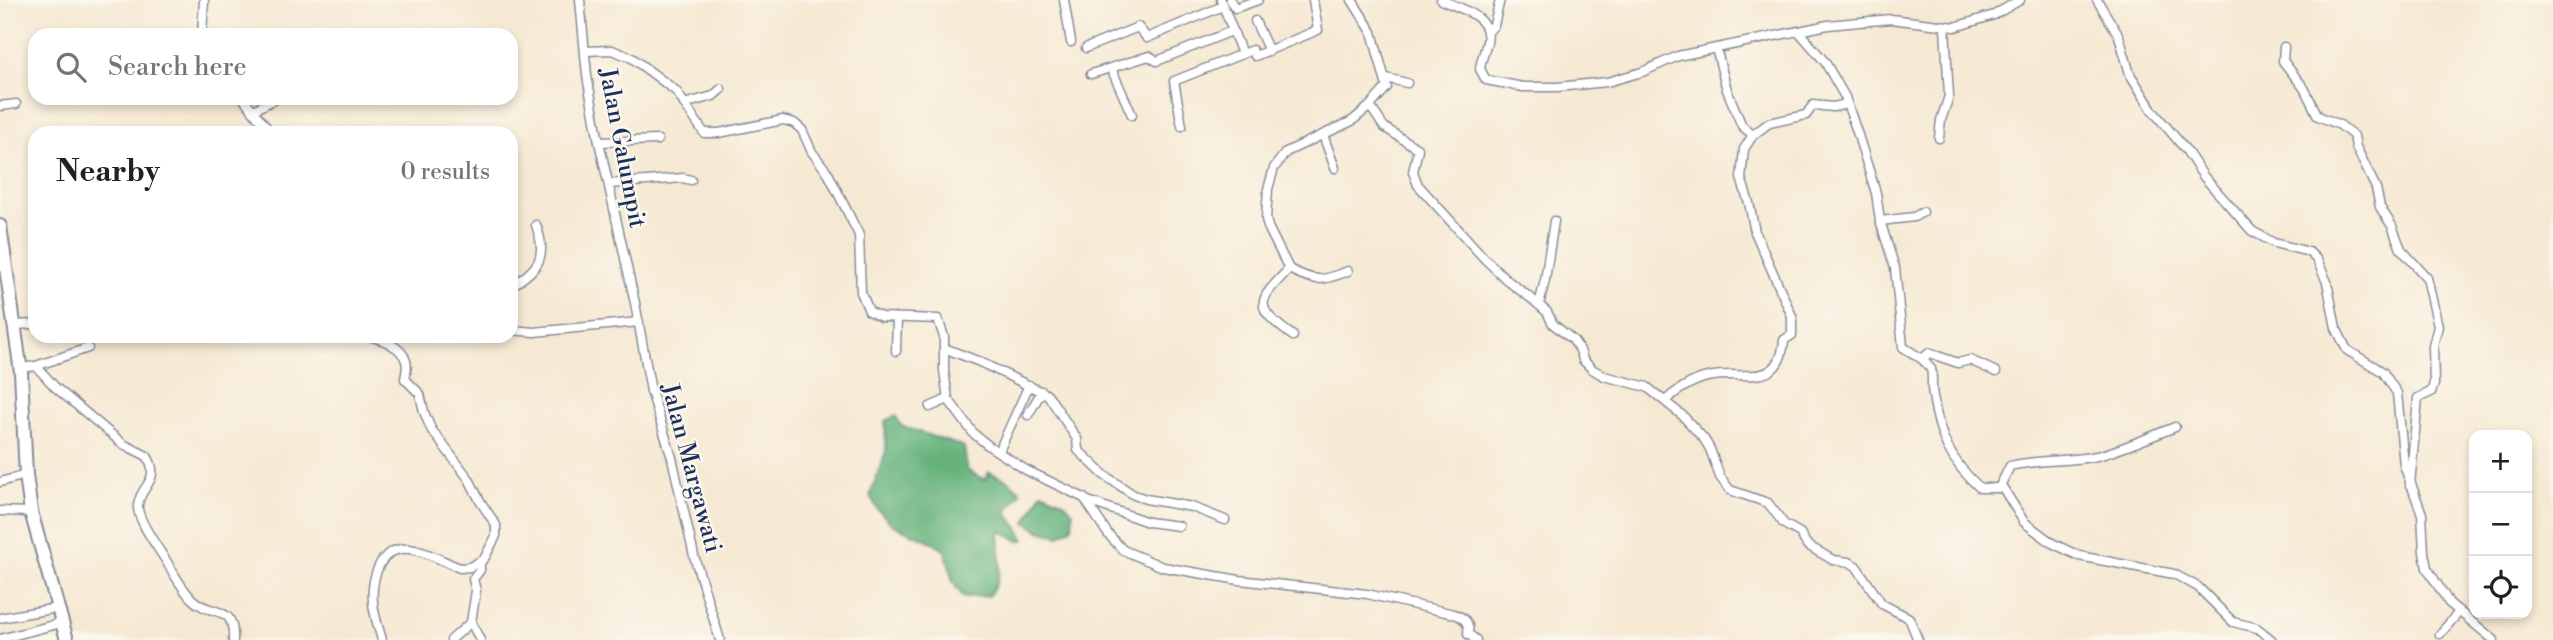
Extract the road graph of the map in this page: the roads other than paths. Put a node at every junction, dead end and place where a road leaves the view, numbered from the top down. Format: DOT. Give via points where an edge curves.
graph roads {
  1 [pos="204,0"];
  2 [pos="580,0"];
  3 [pos="1064,0"];
  4 [pos="1258,0"];
  5 [pos="1313,0"];
  6 [pos="1352,0"];
  7 [pos="1441,0"];
  8 [pos="1468,0"];
  9 [pos="1500,0"];
  10 [pos="2020,0"];
  11 [pos="2097,0"];
  12 [pos="1225,2"];
  13 [pos="1463,10"];
  14 [pos="1255,21"];
  15 [pos="1945,27"];
  16 [pos="202,28"];
  17 [pos="1232,32"];
  18 [pos="1487,33"];
  19 [pos="1800,33"];
  20 [pos="1071,42"];
  21 [pos="2284,47"];
  22 [pos="1086,48"];
  23 [pos="1716,48"];
  24 [pos="586,51"];
  25 [pos="1269,51"];
  26 [pos="1242,54"];
  27 [pos="1111,68"];
  28 [pos="1091,74"];
  29 [pos="1386,78"];
  30 [pos="1408,83"];
  31 [pos="721,89"];
  32 [pos="16,104"];
  33 [pos="684,104"];
  34 [pos="1847,104"];
  35 [pos="254,105"];
  36 [pos="262,105"];
  37 [pos="0,106"];
  38 [pos="1370,106"];
  39 [pos="257,107"];
  40 [pos="1132,115"];
  41 [pos="1182,125"];
  42 [pos="267,126"];
  43 [pos="1323,135"];
  44 [pos="1753,135"];
  45 [pos="1939,138"];
  46 [pos="658,140"];
  47 [pos="599,142"];
  48 [pos="1335,168"];
  49 [pos="691,180"];
  50 [pos="609,184"];
  51 [pos="1923,212"];
  52 [pos="1555,221"];
  53 [pos="1880,221"];
  54 [pos="536,225"];
  55 [pos="0,226"];
  56 [pos="1289,269"];
  57 [pos="1348,271"];
  58 [pos="518,281"];
  59 [pos="635,303"];
  60 [pos="1539,305"];
  61 [pos="897,318"];
  62 [pos="639,322"];
  63 [pos="14,324"];
  64 [pos="28,324"];
  65 [pos="518,331"];
  66 [pos="1293,336"];
  67 [pos="387,343"];
  68 [pos="88,348"];
  69 [pos="944,348"];
  70 [pos="896,351"];
  71 [pos="1922,359"];
  72 [pos="36,366"];
  73 [pos="21,372"];
  74 [pos="1996,372"];
  75 [pos="1029,385"];
  76 [pos="1042,391"];
  77 [pos="948,399"];
  78 [pos="1666,400"];
  79 [pos="930,407"];
  80 [pos="1028,415"];
  81 [pos="2175,427"];
  82 [pos="999,452"];
  83 [pos="26,475"];
  84 [pos="0,482"];
  85 [pos="2410,485"];
  86 [pos="1999,488"];
  87 [pos="1088,501"];
  88 [pos="0,511"];
  89 [pos="31,512"];
  90 [pos="1225,520"];
  91 [pos="1179,526"];
  92 [pos="480,562"];
  93 [pos="57,608"];
  94 [pos="2459,612"];
  95 [pos="0,618"];
  96 [pos="61,622"];
  97 [pos="471,622"];
  98 [pos="2441,634"];
  99 [pos="1467,637"];
  100 [pos="0,639"];
  101 [pos="66,640"];
  102 [pos="233,640"];
  103 [pos="382,640"];
  104 [pos="451,640"];
  105 [pos="480,640"];
  106 [pos="720,640"];
  107 [pos="1476,640"];
  108 [pos="1918,640"];
  109 [pos="2272,640"];
  110 [pos="2494,640"];
  1 -- 16 [label="street"];
  2 -- 24 [label="street, Jalan Galumpit"];
  3 -- 20 [label="street"];
  4 -- 12 [label="street" via="1235,8"];
  5 -- 25 [label="street" via="1318,30"];
  6 -- 29 [label="street" via="1372,32"];
  7 -- 13 [label="street"];
  8 -- 13 [label="street"];
  9 -- 18 [label="street" via="1494,25"];
  10 -- 15 [label="street" via="1987,18"];
  11 -- 85 [label="street" via="2119,36 2130,74 2204,177 2252,231 2274,243 2309,252 2317,260 2347,350 2383,372 2398,393 2403,465"];
  12 -- 17 [label="street"];
  12 -- 22 [label="street" via="1147,38 1139,27"];
  13 -- 18 [label="street" via="1481,20"];
  14 -- 25 [label="street"];
  15 -- 19 [label="street" via="1891,19 1828,25"];
  15 -- 45 [label="street" via="1949,96"];
  17 -- 26 [label="street"];
  17 -- 27 [label="street" via="1157,61 1149,56"];
  18 -- 23 [label="street" via="1480,64 1483,78 1523,87 1607,82 1678,56"];
  19 -- 23 [label="street"];
  19 -- 34 [label="street" via="1820,54"];
  21 -- 85 [label="street" via="2283,61 2318,116 2354,136 2401,249 2427,278 2438,325 2432,354 2434,384 2431,392 2418,398"];
  23 -- 44 [label="street" via="1742,126"];
  24 -- 33 [label="street" via="622,52 676,92"];
  24 -- 47 [label="street, Jalan Galumpit"];
  25 -- 26 [label="street" via="1255,57 1252,50"];
  26 -- 41 [label="street" via="1174,81"];
  27 -- 28 [label="street"];
  27 -- 40 [label="street"];
  29 -- 30 [label="street"];
  29 -- 38 [label="street" via="1387,87"];
  31 -- 33 [label="street"];
  32 -- 37 [label="street"];
  33 -- 61 [label="street" via="704,133 783,120 802,130 859,235 860,292 865,304 877,316"];
  34 -- 44 [label="street" via="1813,105 1806,115 1769,123"];
  34 -- 53 [label="street" via="1876,193"];
  35 -- 39 [label="street"];
  36 -- 39 [label="street"];
  38 -- 43 [label="street"];
  38 -- 60 [label="street" via="1384,127 1416,148 1413,172 1418,185 1484,258"];
  39 -- 42 [label="street"];
  43 -- 48 [label="street"];
  43 -- 56 [label="street" via="1282,156 1271,178 1267,224"];
  44 -- 78 [label="street" via="1744,149 1741,178 1755,232 1792,316 1792,335 1784,340 1781,358 1770,372 1714,375"];
  46 -- 47 [label="street"];
  47 -- 50 [label="street, Jalan Galumpit"];
  49 -- 50 [label="street"];
  50 -- 59 [label="street, Jalan Galumpit"];
  51 -- 53 [label="street"];
  52 -- 60 [label="street"];
  53 -- 71 [label="street" via="1895,268 1903,347"];
  54 -- 58 [label="street" via="540,260"];
  55 -- 63 [label="main road"];
  56 -- 57 [label="street" via="1322,281"];
  56 -- 66 [label="street" via="1266,293 1263,303 1269,316"];
  59 -- 62 [label="street, Jalan Margawati"];
  60 -- 78 [label="street" via="1577,345 1595,372 1647,387"];
  61 -- 69 [label="street" via="938,319"];
  61 -- 70 [label="street"];
  62 -- 65 [label="street"];
  62 -- 106 [label="street, Jalan Margawati" via="658,419"];
  63 -- 64 [label="street"];
  63 -- 73 [label="main road"];
  67 -- 92 [label="street" via="404,356 405,379 420,394 431,429 496,525 496,536"];
  68 -- 72 [label="street"];
  69 -- 75 [label="street"];
  69 -- 77 [label="street"];
  71 -- 74 [label="street" via="1928,353 1958,363 1970,360"];
  71 -- 86 [label="street" via="1931,369 1939,429 1948,453 1980,488"];
  72 -- 73 [label="street"];
  72 -- 102 [label="street" via="123,444 149,459 152,477 138,503 140,515 191,597 229,617"];
  73 -- 83 [label="main road"];
  75 -- 76 [label="street"];
  75 -- 82 [label="street"];
  76 -- 80 [label="street"];
  76 -- 90 [label="street" via="1054,401 1077,439 1077,448 1111,481 1141,498 1192,507"];
  77 -- 79 [label="street"];
  77 -- 82 [label="street" via="974,434"];
  78 -- 108 [label="street" via="1704,439 1730,490 1768,503 1807,545 1856,566 1877,600 1909,618"];
  81 -- 86 [label="street" via="2117,451 2010,466"];
  82 -- 87 [label="street"];
  83 -- 84 [label="street"];
  83 -- 89 [label="main road"];
  85 -- 94 [label="street" via="2422,514 2427,568"];
  86 -- 109 [label="street" via="2024,522 2059,547 2079,556 2174,574 2198,587 2233,622 2257,628"];
  87 -- 91 [label="street" via="1148,522"];
  87 -- 99 [label="street" via="1117,546 1150,563 1239,580 1367,594 1454,614 1468,624"];
  88 -- 89 [label="street"];
  89 -- 93 [label="main road"];
  92 -- 97 [label="street" via="473,579 476,592"];
  92 -- 103 [label="street" via="460,568 411,549 387,554 377,569 373,594"];
  93 -- 95 [label="street"];
  93 -- 96 [label="main road"];
  94 -- 98 [label="street"];
  94 -- 110 [label="street"];
  96 -- 100 [label="street"];
  96 -- 101 [label="main road"];
  97 -- 104 [label="street"];
  97 -- 105 [label="street"];
  99 -- 107 [label="street"];
}
